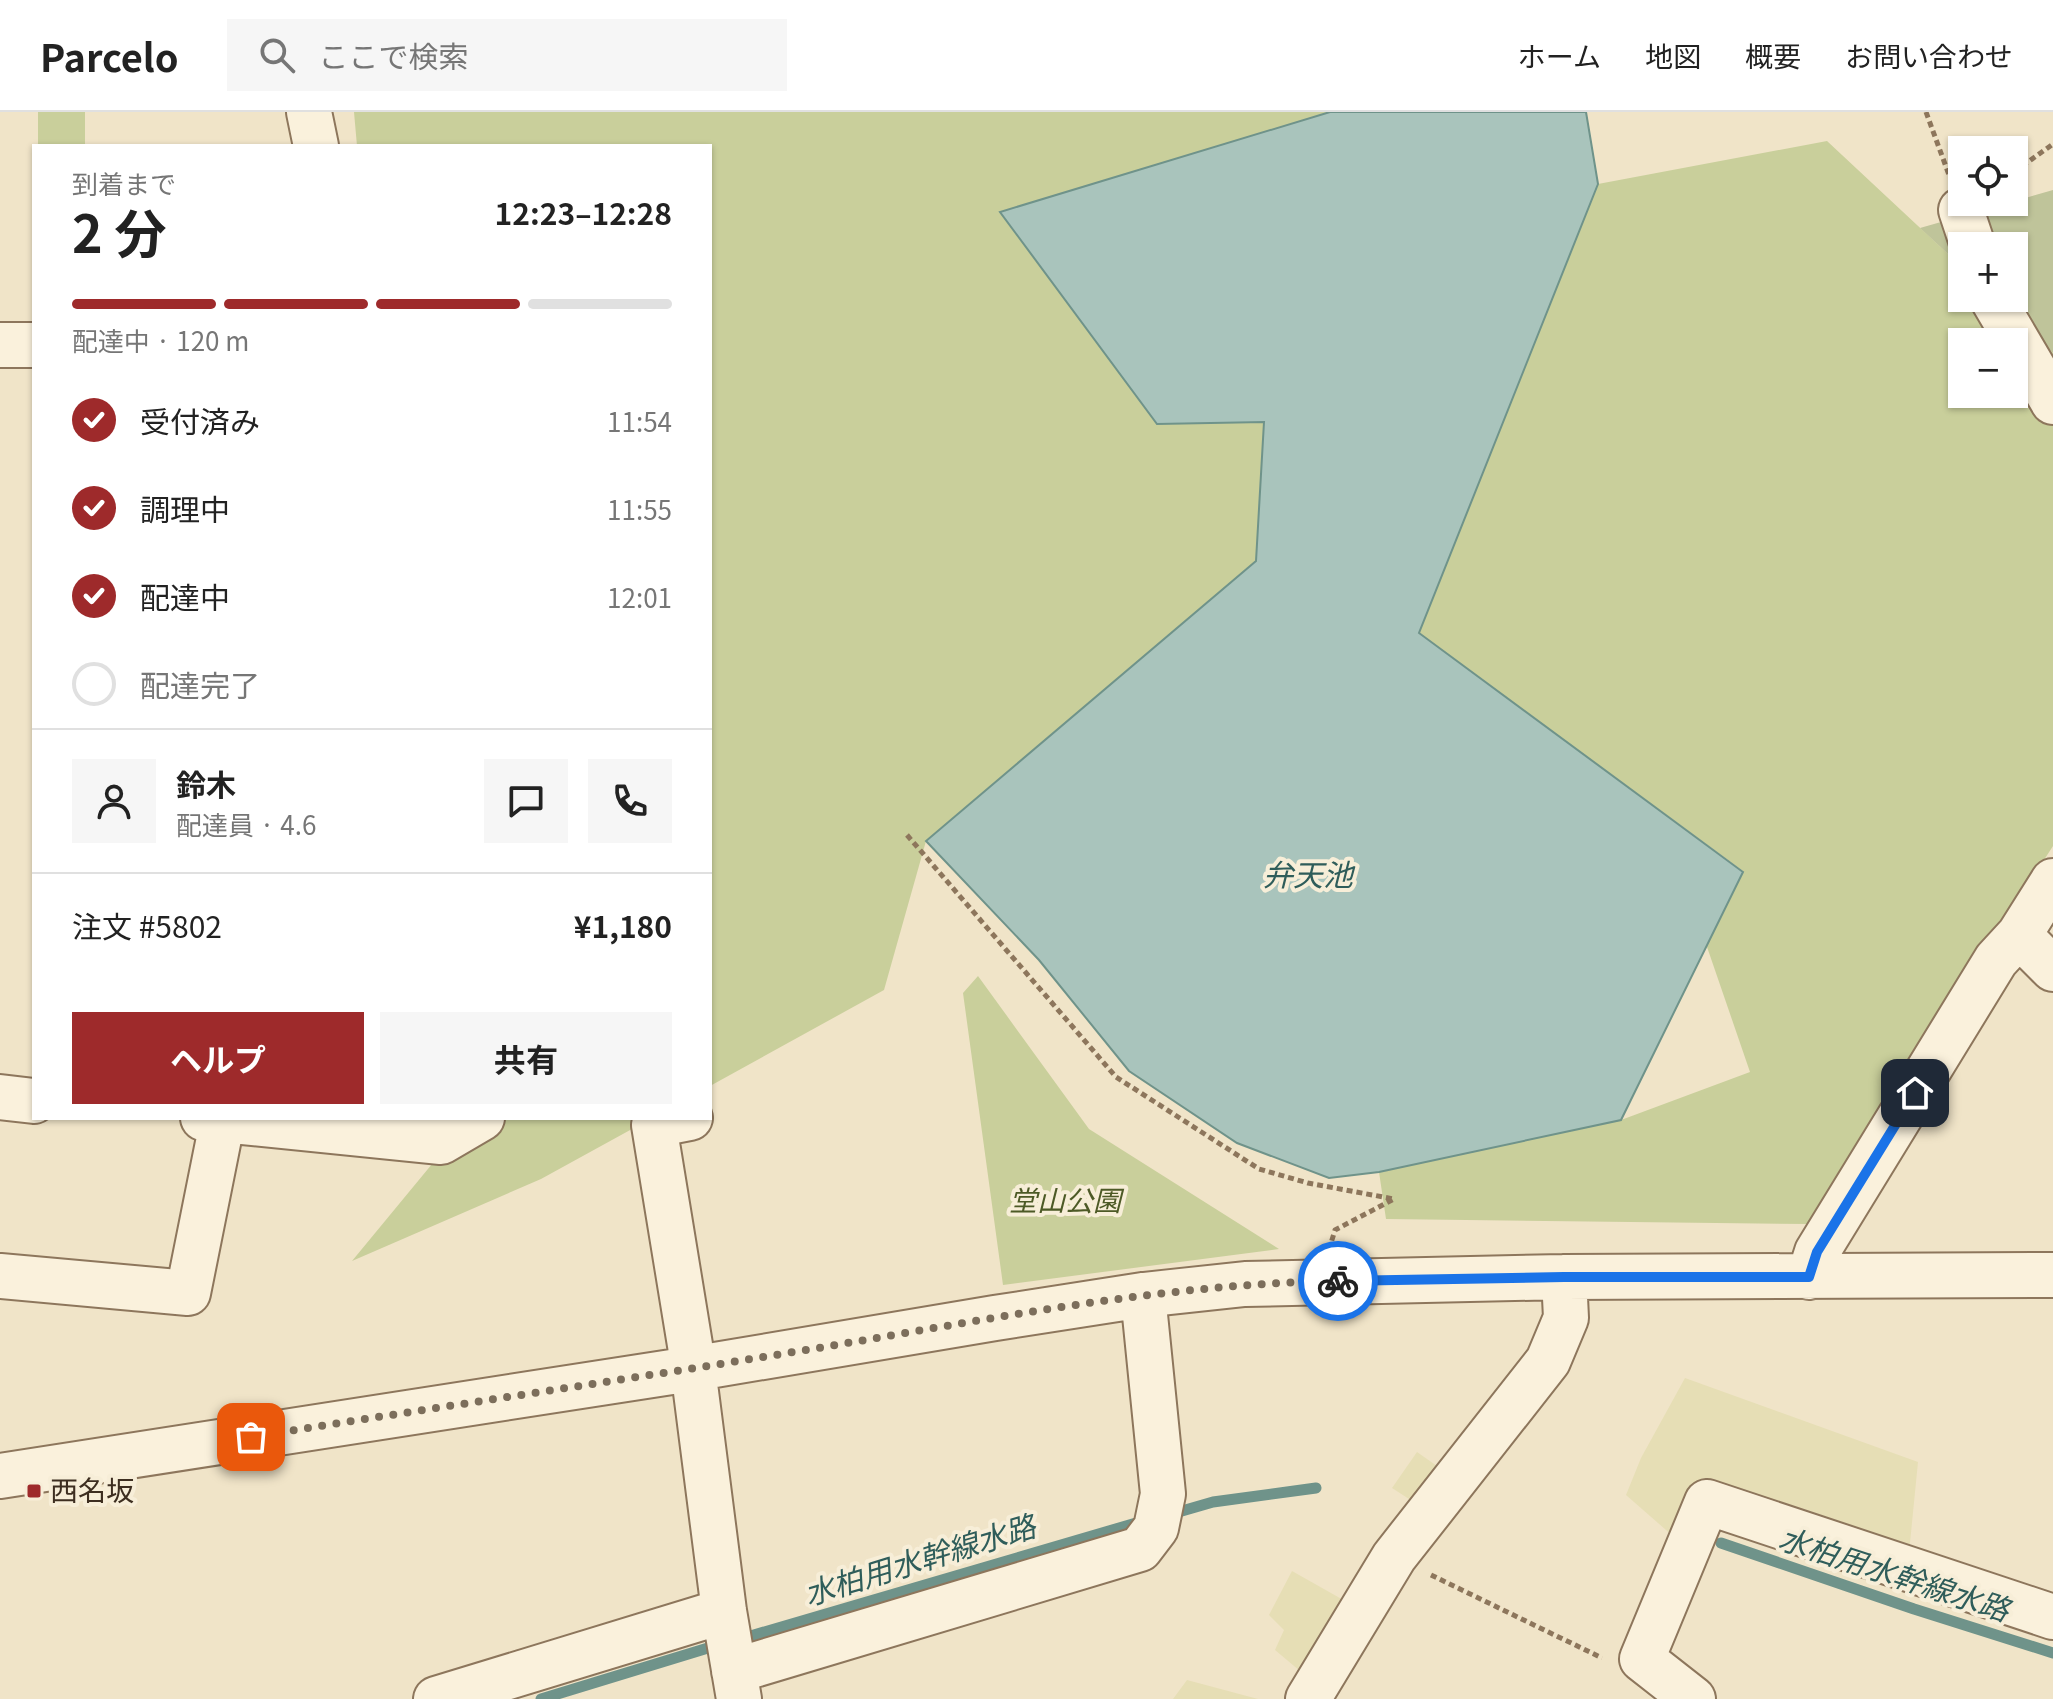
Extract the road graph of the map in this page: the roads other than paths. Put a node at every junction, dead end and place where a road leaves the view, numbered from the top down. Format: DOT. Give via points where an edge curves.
graph roads {
  1 [pos="309,112"];
  2 [pos="316,144"];
  3 [pos="2000,312"];
  4 [pos="0,345"];
  5 [pos="32,345"];
  6 [pos="2053,402"];
  7 [pos="2053,881"];
  8 [pos="2019,935"];
  9 [pos="2053,969"];
  10 [pos="0,1097"];
  11 [pos="32,1101"];
  12 [pos="216,1120"];
  13 [pos="226,1120"];
  14 [pos="479,1120"];
  15 [pos="684,1120"];
  16 [pos="2053,1275"];
  17 [pos="0,1276"];
  18 [pos="1564,1277"];
  19 [pos="1809,1277"];
  20 [pos="1143,1295"];
  21 [pos="691,1369"];
  22 [pos="0,1476"];
  23 [pos="724,1611"];
  24 [pos="2053,1617"];
  25 [pos="736,1685"];
  26 [pos="436,1699"];
  27 [pos="1308,1699"];
  28 [pos="1693,1699"];
  1 -- 2 [label="street"];
  3 -- 6 [label="street"];
  4 -- 5 [label="street"];
  7 -- 8 [label="street"];
  8 -- 9 [label="street"];
  8 -- 19 [label="street" via="1996,960 1817,1252"];
  10 -- 11 [label="street"];
  12 -- 17 [label="street" via="188,1293"];
  13 -- 14 [label="street" via="441,1142"];
  15 -- 21 [label="street" via="654,1125"];
  16 -- 19 [label="street"];
  18 -- 19 [label="street"];
  18 -- 20 [label="street" via="1245,1284"];
  18 -- 27 [label="street" via="1566,1318 1548,1361 1394,1557"];
  20 -- 21 [label="street"];
  20 -- 25 [label="street" via="1163,1494 1156,1528 1140,1549"];
  21 -- 22 [label="street"];
  21 -- 23 [label="street"];
  23 -- 25 [label="street"];
  23 -- 26 [label="street"];
  24 -- 28 [label="street" via="1707,1502 1642,1659"];
}
